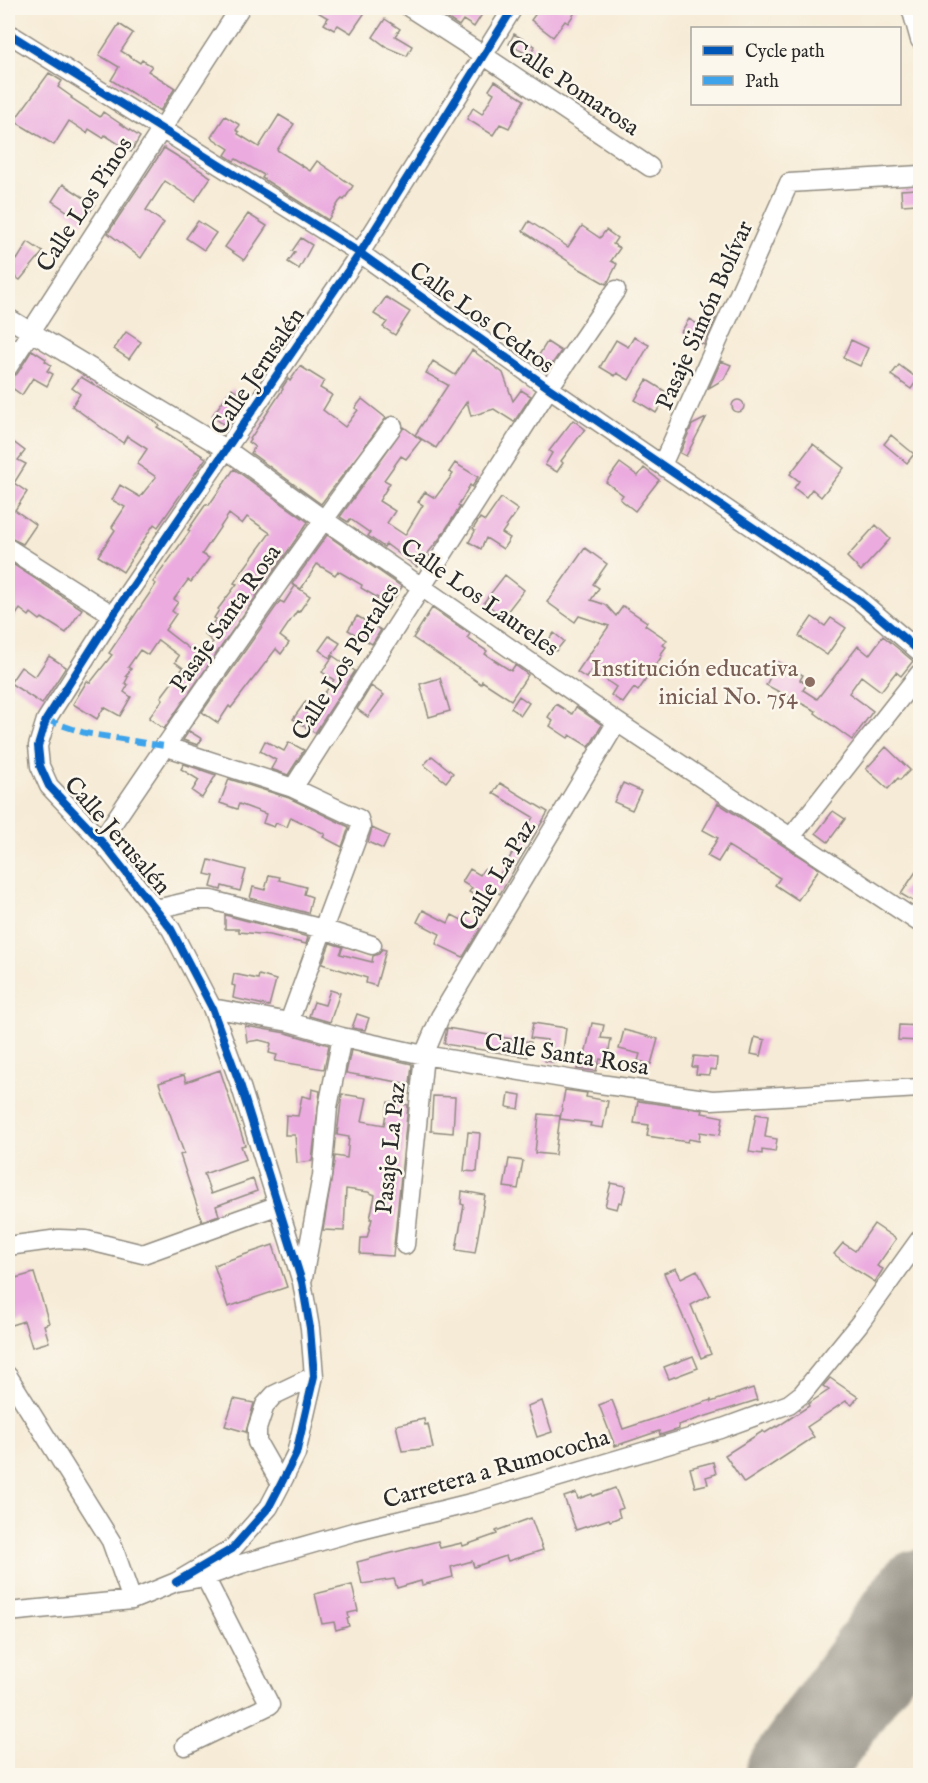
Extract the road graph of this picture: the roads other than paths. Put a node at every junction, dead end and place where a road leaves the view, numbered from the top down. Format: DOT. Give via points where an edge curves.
graph roads {
  1 [pos="240,8"];
  2 [pos="410,8"];
  3 [pos="513,8"];
  4 [pos="910,8"];
  5 [pos="8,33"];
  6 [pos="921,40"];
  7 [pos="483,54"];
  8 [pos="161,130"];
  9 [pos="650,167"];
  10 [pos="921,175"];
  11 [pos="360,253"];
  12 [pos="616,290"];
  13 [pos="8,318"];
  14 [pos="30,332"];
  15 [pos="8,367"];
  16 [pos="549,388"];
  17 [pos="393,426"];
  18 [pos="227,450"];
  19 [pos="662,465"];
  20 [pos="323,519"];
  21 [pos="8,548"];
  22 [pos="422,586"];
  23 [pos="113,615"];
  24 [pos="921,652"];
  25 [pos="921,674"];
  26 [pos="617,722"];
  27 [pos="164,746"];
  28 [pos="293,788"];
  29 [pos="791,837"];
  30 [pos="100,841"];
  31 [pos="156,909"];
  32 [pos="921,923"];
  33 [pos="323,929"];
  34 [pos="372,945"];
  35 [pos="212,1008"];
  36 [pos="289,1022"];
  37 [pos="342,1037"];
  38 [pos="424,1056"];
  39 [pos="921,1088"];
  40 [pos="279,1205"];
  41 [pos="921,1239"];
  42 [pos="405,1245"];
  43 [pos="8,1246"];
  44 [pos="303,1282"];
  45 [pos="8,1376"];
  46 [pos="314,1376"];
  47 [pos="281,1484"];
  48 [pos="236,1556"];
  49 [pos="205,1577"];
  50 [pos="176,1582"];
  51 [pos="132,1600"];
  52 [pos="8,1612"];
  53 [pos="185,1746"];
  1 -- 8 [label="street, Calle Los Pinos"];
  2 -- 7 [label="street, Calle Pomarosa"];
  3 -- 7 [label="street, Calle Jerusalén"];
  4 -- 6 [label="street"];
  5 -- 8 [label="street, Calle Los Cedros"];
  7 -- 9 [label="street, Calle Pomarosa"];
  7 -- 11 [label="street, Calle Jerusalén"];
  8 -- 11 [label="street, Calle Los Cedros"];
  8 -- 14 [label="street, Calle Los Pinos"];
  10 -- 19 [label="street, Pasaje Simón Bolívar" via="789,183"];
  11 -- 16 [label="street, Calle Los Cedros"];
  11 -- 18 [label="street, Calle Jerusalén"];
  12 -- 16 [label="street, Calle Los Portales"];
  13 -- 14 [label="street, Calle Los Laureles"];
  14 -- 15 [label="street, Calle Los Pinos"];
  14 -- 18 [label="street, Calle Los Laureles"];
  16 -- 19 [label="street, Calle Los Cedros"];
  16 -- 22 [label="street, Calle Los Portales"];
  17 -- 20 [label="street, Pasaje Santa Rosa"];
  18 -- 20 [label="street, Calle Los Laureles"];
  18 -- 23 [label="street, Calle Jerusalén"];
  19 -- 24 [label="street, Calle Los Cedros" via="858,599"];
  20 -- 22 [label="street, Calle Los Laureles"];
  20 -- 27 [label="street, Pasaje Santa Rosa"];
  21 -- 23 [label="street"];
  22 -- 26 [label="street, Calle Los Laureles"];
  22 -- 28 [label="street, Calle Los Portales"];
  23 -- 30 [label="street, Calle Jerusalén" via="46,720 38,746 40,766 49,786"];
  25 -- 29 [label="street"];
  26 -- 29 [label="street, Calle Los Laureles"];
  26 -- 38 [label="street, Calle La Paz" via="440,1017"];
  27 -- 28 [label="street"];
  27 -- 30 [label="street, Pasaje Santa Rosa"];
  28 -- 33 [label="street" via="361,823"];
  29 -- 32 [label="street, Calle Los Laureles"];
  30 -- 31 [label="street, Calle Jerusalén"];
  31 -- 33 [label="street" via="211,900"];
  31 -- 35 [label="street, Calle Jerusalén" via="171,929"];
  33 -- 34 [label="street"];
  33 -- 36 [label="street"];
  35 -- 36 [label="street, Calle Santa Rosa"];
  35 -- 40 [label="street, Calle Jerusalén"];
  36 -- 37 [label="street, Calle Santa Rosa"];
  37 -- 38 [label="street, Calle Santa Rosa"];
  37 -- 44 [label="street"];
  38 -- 39 [label="street, Calle Santa Rosa" via="712,1100"];
  38 -- 42 [label="street, Pasaje La Paz"];
  40 -- 43 [label="street" via="143,1254 86,1240"];
  40 -- 44 [label="street, Calle Jerusalén"];
  41 -- 48 [label="street, Carretera a Rumococha" via="859,1324 802,1394 789,1404 720,1429 475,1502"];
  44 -- 46 [label="street, Calle Jerusalén"];
  45 -- 51 [label="street" via="111,1541"];
  46 -- 47 [label="street, Calle Jerusalén" via="296,1454"];
  46 -- 47 [label="street" via="274,1395 257,1429 256,1442"];
  47 -- 48 [label="street, Calle Jerusalén"];
  48 -- 49 [label="street, Carretera a Rumococha"];
  48 -- 50 [label="street, Calle Jerusalén"];
  49 -- 50 [label="street, Carretera a Rumococha"];
  49 -- 53 [label="street" via="270,1705"];
  50 -- 51 [label="street, Carretera a Rumococha"];
  51 -- 52 [label="street, Carretera a Rumococha"];
}
